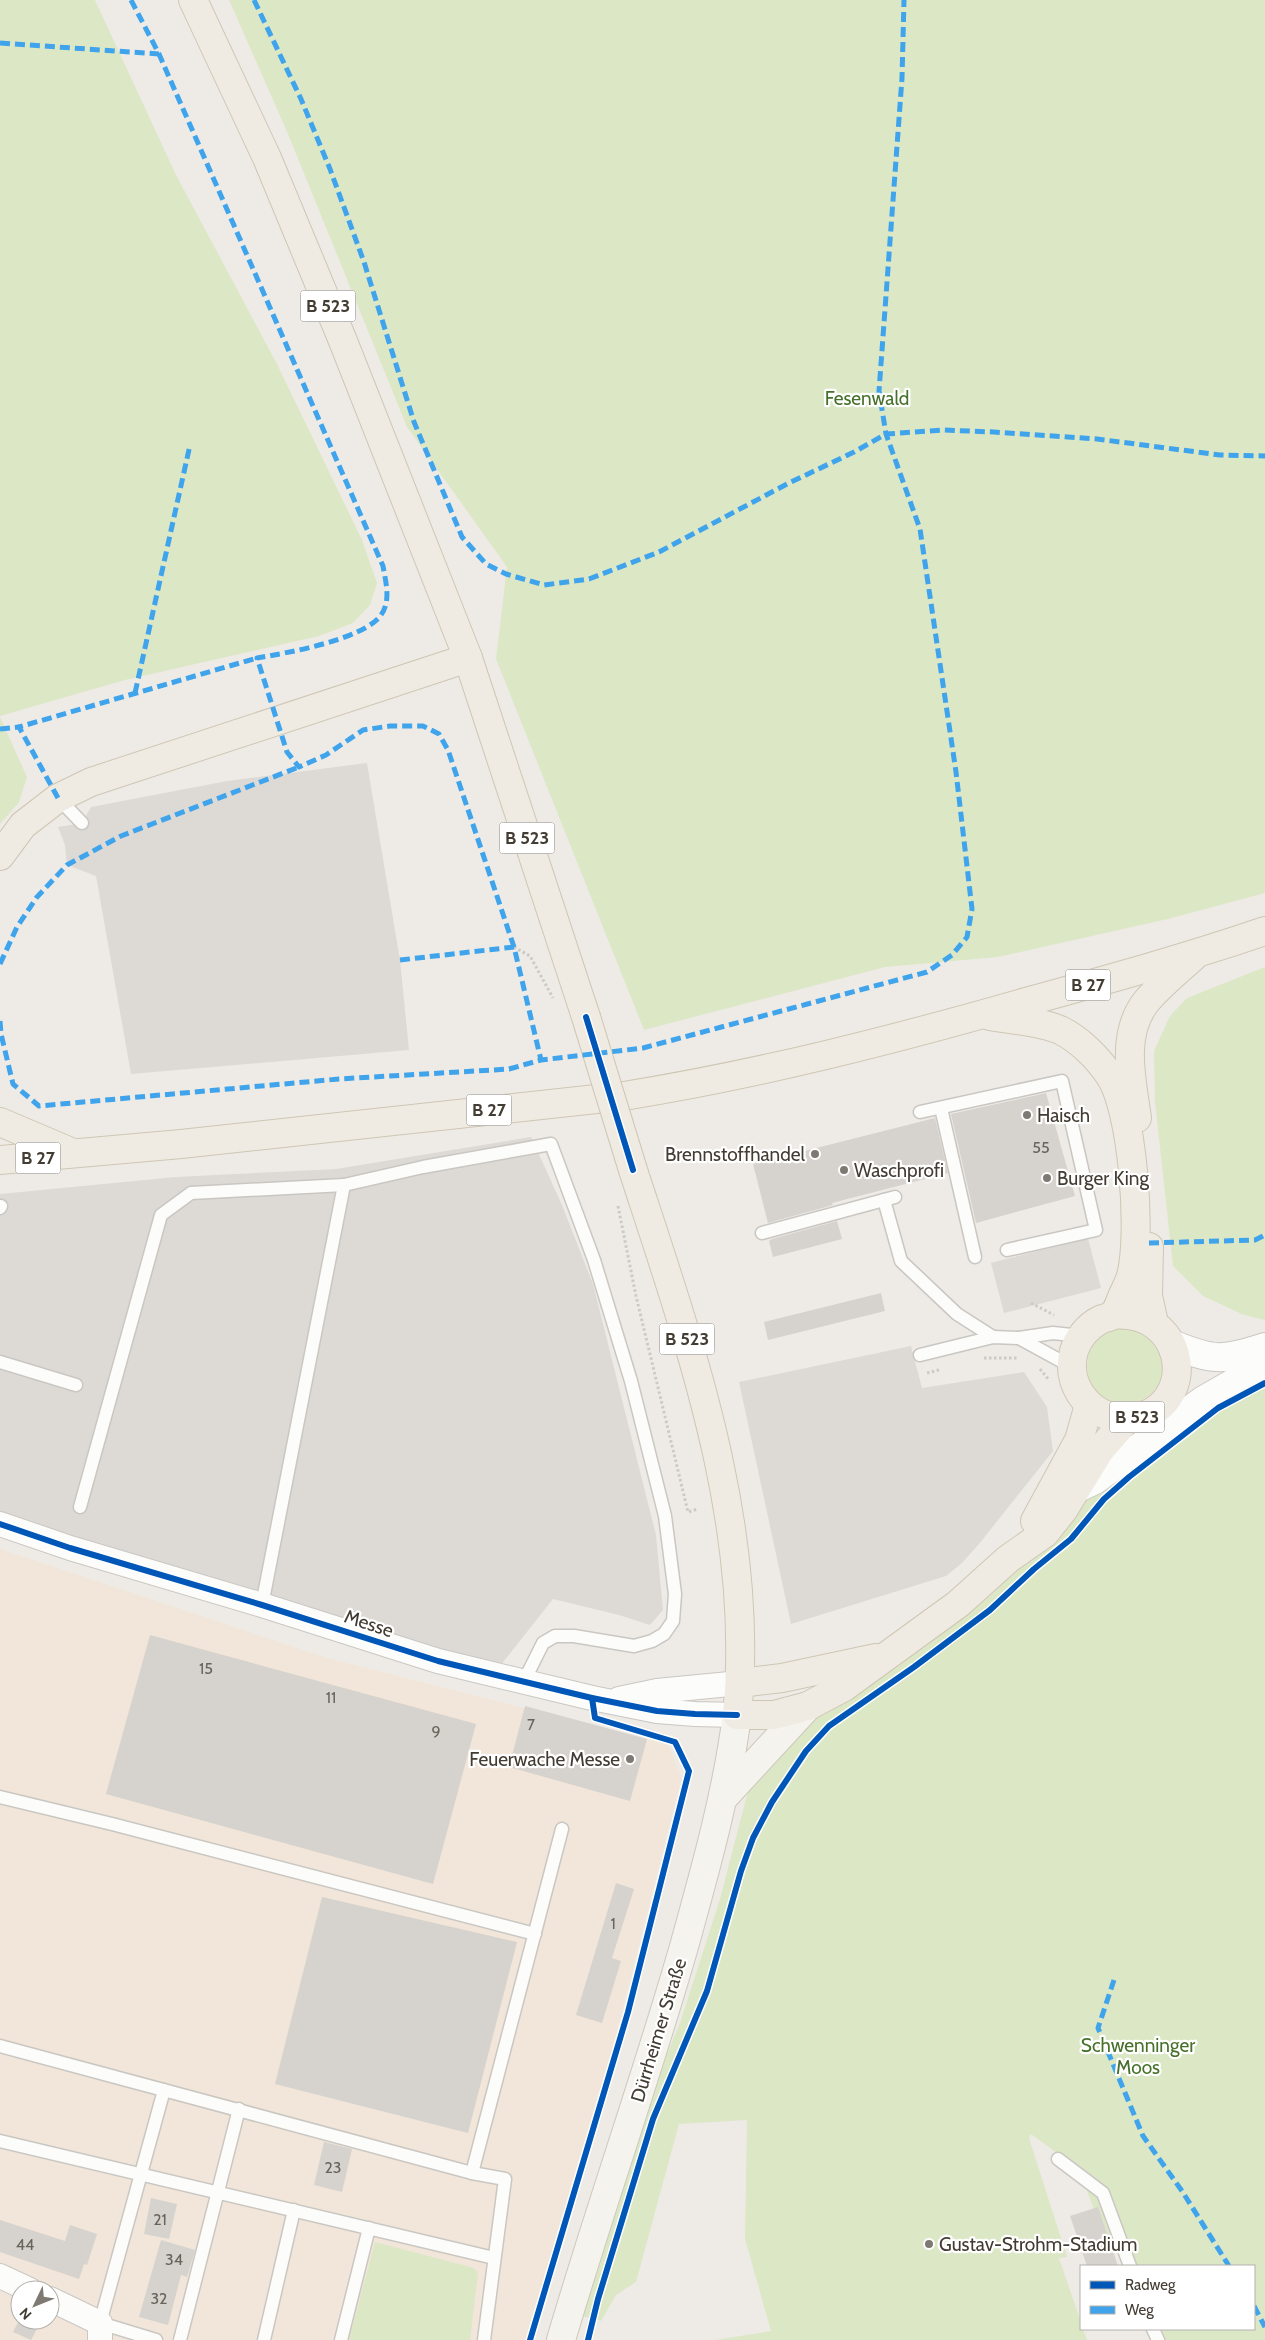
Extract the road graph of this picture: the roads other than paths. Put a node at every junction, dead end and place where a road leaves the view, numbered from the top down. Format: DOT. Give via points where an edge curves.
graph roads {
  1 [pos="193,0"];
  2 [pos="468,658"];
  3 [pos="58,798"];
  4 [pos="82,823"];
  5 [pos="0,856"];
  6 [pos="1265,931"];
  7 [pos="1195,955"];
  8 [pos="981,1015"];
  9 [pos="941,1108"];
  10 [pos="920,1112"];
  11 [pos="0,1122"];
  12 [pos="76,1155"];
  13 [pos="0,1160"];
  14 [pos="344,1185"];
  15 [pos="762,1234"];
  16 [pos="1007,1250"];
  17 [pos="975,1257"];
  18 [pos="1112,1315"];
  19 [pos="1154,1323"];
  20 [pos="1081,1336"];
  21 [pos="993,1337"];
  22 [pos="1019,1338"];
  23 [pos="1172,1344"];
  24 [pos="1265,1346"];
  25 [pos="920,1355"];
  26 [pos="0,1362"];
  27 [pos="1256,1370"];
  28 [pos="1061,1374"];
  29 [pos="76,1385"];
  30 [pos="1170,1393"];
  31 [pos="1089,1405"];
  32 [pos="1127,1419"];
  33 [pos="1078,1488"];
  34 [pos="80,1507"];
  35 [pos="0,1524"];
  36 [pos="1008,1559"];
  37 [pos="262,1605"];
  38 [pos="886,1655"];
  39 [pos="524,1681"];
  40 [pos="740,1683"];
  41 [pos="610,1701"];
  42 [pos="808,1706"];
  43 [pos="737,1715"];
  44 [pos="0,1797"];
  45 [pos="724,1797"];
  46 [pos="562,1829"];
  47 [pos="535,1934"];
  48 [pos="0,2046"];
  49 [pos="164,2090"];
  50 [pos="239,2110"];
  51 [pos="0,2141"];
  52 [pos="1058,2159"];
  53 [pos="472,2173"];
  54 [pos="142,2175"];
  55 [pos="218,2192"];
  56 [pos="294,2210"];
  57 [pos="369,2228"];
  58 [pos="494,2258"];
  59 [pos="1130,2265"];
  60 [pos="60,2305"];
  61 [pos="100,2331"];
  62 [pos="156,2340"];
  63 [pos="180,2340"];
  64 [pos="264,2340"];
  65 [pos="341,2340"];
  66 [pos="484,2340"];
  67 [pos="562,2340"];
  1 -- 2 [label="main road, B 523" via="282,195"];
  2 -- 3 [label="main road" via="91,782"];
  2 -- 40 [label="main road, B 523, bridge" via="586,1018 706,1404 729,1512 741,1624"];
  3 -- 4 [label="lane"];
  3 -- 5 [label="main road" via="23,825"];
  6 -- 7 [label="main road, B 27"];
  7 -- 8 [label="main road, B 27"];
  7 -- 19 [label="main road" via="1145,1003 1133,1030 1129,1058 1147,1178 1148,1296"];
  8 -- 12 [label="main road, B 27" via="821,1056 686,1086 624,1096"];
  8 -- 18 [label="main road" via="1060,1030 1088,1050 1110,1076 1121,1103 1131,1156 1136,1228 1131,1274"];
  9 -- 10 [label="lane"];
  9 -- 16 [label="lane" via="1062,1081 1096,1230"];
  9 -- 17 [label="lane"];
  11 -- 12 [label="main road"];
  12 -- 13 [label="main road, B 27"];
  14 -- 34 [label="lane" via="191,1193 161,1216"];
  14 -- 37 [label="lane"];
  14 -- 39 [label="lane" via="551,1144 594,1260 631,1380 665,1516 675,1594 673,1621 664,1634 634,1646 555,1636 543,1643"];
  15 -- 21 [label="lane" via="890,1199 901,1261 957,1314"];
  18 -- 19 [label="main road, B 523" via="1141,1316"];
  18 -- 20 [label="main road, B 523"];
  19 -- 23 [label="main road, B 523"];
  20 -- 22 [label="lane" via="1053,1333"];
  20 -- 28 [label="main road, B 523"];
  21 -- 22 [label="lane"];
  21 -- 25 [label="lane"];
  22 -- 28 [label="lane"];
  23 -- 24 [label="street" via="1200,1356 1216,1358"];
  23 -- 30 [label="main road, B 523" via="1177,1362 1176,1378"];
  26 -- 29 [label="lane"];
  27 -- 30 [label="street"];
  27 -- 33 [label="street" via="1202,1401 1095,1480"];
  28 -- 31 [label="main road, B 523" via="1074,1381"];
  30 -- 32 [label="main road, B 523" via="1144,1416"];
  31 -- 32 [label="main road, B 523" via="1101,1413"];
  31 -- 36 [label="main road" via="1080,1440 1054,1490"];
  32 -- 33 [label="main road" via="1100,1450"];
  33 -- 36 [label="main road" via="1045,1533"];
  35 -- 37 [label="street, Messe"];
  36 -- 38 [label="main road" via="958,1604"];
  37 -- 39 [label="street, Messe" via="438,1661"];
  38 -- 40 [label="main road" via="782,1678"];
  38 -- 42 [label="main road" via="844,1687"];
  39 -- 41 [label="street, Messe"];
  40 -- 41 [label="street, Messe" via="658,1691"];
  40 -- 43 [label="main road, B 523"];
  41 -- 43 [label="street, Messe" via="657,1711"];
  42 -- 43 [label="main road" via="774,1714"];
  42 -- 45 [label="main road"];
  43 -- 45 [label="main road, Dürrheimer Straße"];
  44 -- 47 [label="lane"];
  45 -- 67 [label="main road, Dürrheimer Straße" via="667,2006"];
  46 -- 47 [label="lane"];
  47 -- 53 [label="lane"];
  48 -- 49 [label="lane"];
  49 -- 50 [label="lane"];
  49 -- 54 [label="lane"];
  50 -- 53 [label="lane"];
  50 -- 55 [label="lane"];
  51 -- 54 [label="lane"];
  52 -- 59 [label="lane" via="1103,2193"];
  53 -- 58 [label="lane" via="505,2179"];
  54 -- 55 [label="lane"];
  54 -- 61 [label="lane"];
  55 -- 56 [label="lane"];
  55 -- 63 [label="lane"];
  56 -- 57 [label="lane"];
  56 -- 64 [label="lane"];
  57 -- 58 [label="lane"];
  57 -- 65 [label="lane"];
  58 -- 66 [label="lane"];
  60 -- 61 [label="street"];
  61 -- 62 [label="lane"];
}
